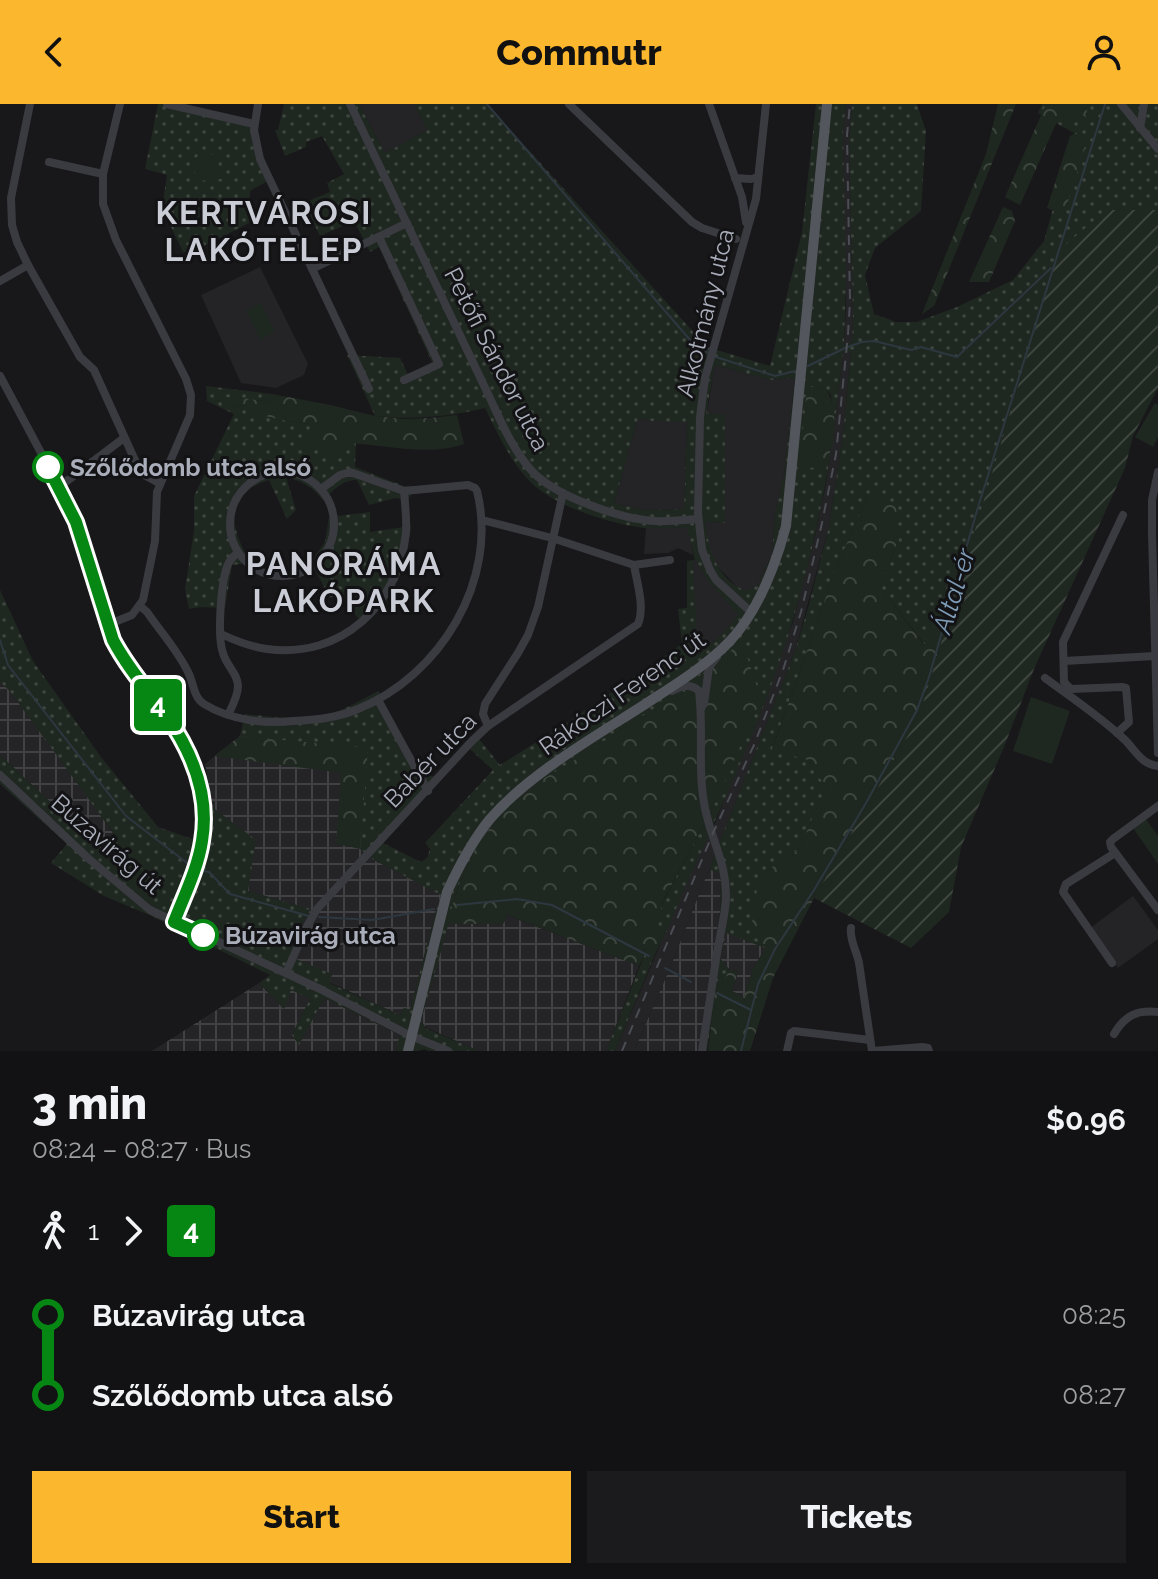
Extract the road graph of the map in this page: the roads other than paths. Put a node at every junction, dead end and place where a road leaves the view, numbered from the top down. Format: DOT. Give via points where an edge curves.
graph roads {
  1 [pos="30,104"];
  2 [pos="120,104"];
  3 [pos="167,104"];
  4 [pos="258,104"];
  5 [pos="350,104"];
  6 [pos="569,104"];
  7 [pos="709,104"];
  8 [pos="766,104"];
  9 [pos="827,104"];
  10 [pos="1121,105"];
  11 [pos="1144,106"];
  12 [pos="254,124"];
  13 [pos="1140,128"];
  14 [pos="1158,149"];
  15 [pos="49,162"];
  16 [pos="103,174"];
  17 [pos="758,177"];
  18 [pos="735,178"];
  19 [pos="407,223"];
  20 [pos="379,237"];
  21 [pos="740,237"];
  22 [pos="28,265"];
  23 [pos="312,269"];
  24 [pos="0,281"];
  25 [pos="0,376"];
  26 [pos="404,380"];
  27 [pos="369,389"];
  28 [pos="124,438"];
  29 [pos="1157,478"];
  30 [pos="159,483"];
  31 [pos="59,487"];
  32 [pos="321,489"];
  33 [pos="404,491"];
  34 [pos="563,493"];
  35 [pos="1123,515"];
  36 [pos="698,519"];
  37 [pos="482,520"];
  38 [pos="552,538"];
  39 [pos="238,552"];
  40 [pos="1155,558"];
  41 [pos="670,560"];
  42 [pos="634,565"];
  43 [pos="140,606"];
  44 [pos="751,612"];
  45 [pos="107,625"];
  46 [pos="221,634"];
  47 [pos="731,640"];
  48 [pos="1155,656"];
  49 [pos="1064,661"];
  50 [pos="692,676"];
  51 [pos="1045,678"];
  52 [pos="1156,678"];
  53 [pos="702,694"];
  54 [pos="378,700"];
  55 [pos="642,706"];
  56 [pos="228,715"];
  57 [pos="488,726"];
  58 [pos="1117,733"];
  59 [pos="1158,753"];
  60 [pos="1158,766"];
  61 [pos="0,775"];
  62 [pos="428,791"];
  63 [pos="1158,806"];
  64 [pos="1115,853"];
  65 [pos="1158,910"];
  66 [pos="174,922"];
  67 [pos="851,928"];
  68 [pos="1112,963"];
  69 [pos="286,973"];
  70 [pos="1158,1012"];
  71 [pos="1114,1034"];
  72 [pos="411,1036"];
  73 [pos="870,1040"];
  74 [pos="408,1051"];
  75 [pos="448,1051"];
  76 [pos="702,1051"];
  77 [pos="787,1051"];
  78 [pos="872,1051"];
  79 [pos="929,1051"];
  1 -- 22 [label="street" via="10,207 14,235"];
  2 -- 16 [label="street"];
  3 -- 12 [label="street"];
  4 -- 12 [label="street"];
  5 -- 19 [label="street, Petőfi Sándor utca"];
  6 -- 21 [label="street" via="692,222"];
  7 -- 18 [label="street"];
  8 -- 17 [label="street, Alkotmány utca"];
  9 -- 44 [label="main road, Rákóczi Ferenc út" via="786,526"];
  10 -- 11 [label="street"];
  10 -- 13 [label="street"];
  11 -- 13 [label="street"];
  12 -- 23 [label="street" via="260,159"];
  13 -- 14 [label="street"];
  15 -- 16 [label="street"];
  16 -- 30 [label="street" via="103,204 116,240 191,395 190,415"];
  17 -- 18 [label="street"];
  17 -- 21 [label="street, Alkotmány utca" via="755,205"];
  18 -- 21 [label="street" via="746,220"];
  19 -- 20 [label="street"];
  19 -- 34 [label="street, Petőfi Sándor utca" via="516,449 537,476"];
  20 -- 23 [label="street"];
  20 -- 26 [label="street" via="439,364"];
  21 -- 36 [label="street, Alkotmány utca" via="702,394"];
  22 -- 24 [label="street"];
  22 -- 28 [label="street" via="80,357 94,370"];
  23 -- 27 [label="street"];
  25 -- 31 [label="street"];
  28 -- 30 [label="street" via="142,472"];
  28 -- 31 [label="street"];
  29 -- 40 [label="street" via="1152,500"];
  30 -- 43 [label="street" via="151,569"];
  31 -- 45 [label="street" via="82,539"];
  32 -- 33 [label="street" via="350,472"];
  32 -- 39 [label="street" via="287,472 254,480 232,509 231,533"];
  32 -- 39 [label="street" via="334,516 333,532 326,551 312,566 293,575 271,575 251,566"];
  33 -- 37 [label="street" via="472,486"];
  33 -- 46 [label="street" via="406,535 398,569 379,604 355,628 322,644 291,650 258,647"];
  34 -- 36 [label="street, Petőfi Sándor utca" via="652,521"];
  34 -- 38 [label="street"];
  35 -- 49 [label="street" via="1063,642"];
  36 -- 44 [label="street, Alkotmány utca" via="710,570"];
  37 -- 38 [label="street"];
  37 -- 54 [label="street" via="475,576 449,634 425,665"];
  38 -- 42 [label="street"];
  38 -- 57 [label="street" via="528,635 485,704"];
  39 -- 46 [label="street" via="227,567"];
  40 -- 48 [label="street"];
  41 -- 42 [label="street"];
  42 -- 57 [label="street, Babér utca" via="638,624"];
  43 -- 45 [label="street"];
  43 -- 56 [label="street" via="188,671 198,700"];
  44 -- 47 [label="main road, Rákóczi Ferenc út"];
  45 -- 66 [label="street" via="122,657 184,742 200,787 202,842"];
  46 -- 56 [label="street" via="223,654 238,685"];
  47 -- 50 [label="main road, Rákóczi Ferenc út"];
  47 -- 53 [label="street" via="709,667"];
  48 -- 49 [label="street"];
  48 -- 52 [label="street"];
  49 -- 58 [label="street" via="1064,682 1071,689 1126,688 1129,722"];
  50 -- 53 [label="street" via="704,686"];
  50 -- 55 [label="main road, Rákóczi Ferenc út"];
  51 -- 58 [label="street"];
  52 -- 59 [label="street"];
  53 -- 55 [label="street" via="693,686 677,688"];
  53 -- 76 [label="street" via="703,799 726,896"];
  54 -- 56 [label="street" via="323,719 265,721"];
  54 -- 62 [label="street"];
  55 -- 72 [label="main road, Rákóczi Ferenc út" via="532,781 479,833 447,892"];
  57 -- 62 [label="street, Babér utca"];
  58 -- 60 [label="street" via="1143,761"];
  61 -- 66 [label="street, Búzavirág út" via="99,868 150,910"];
  62 -- 69 [label="street, Babér utca" via="317,909"];
  63 -- 64 [label="street" via="1110,842"];
  64 -- 65 [label="street"];
  64 -- 68 [label="street" via="1066,884 1063,892"];
  66 -- 69 [label="street, Búzavirág út"];
  67 -- 73 [label="street"];
  69 -- 72 [label="street, Búzavirág út"];
  70 -- 71 [label="street" via="1126,1018"];
  72 -- 74 [label="main road, Rákóczi Ferenc út"];
  72 -- 75 [label="street, Búzavirág út"];
  73 -- 77 [label="street" via="794,1031"];
  73 -- 78 [label="street"];
  78 -- 79 [label="street"];
}
